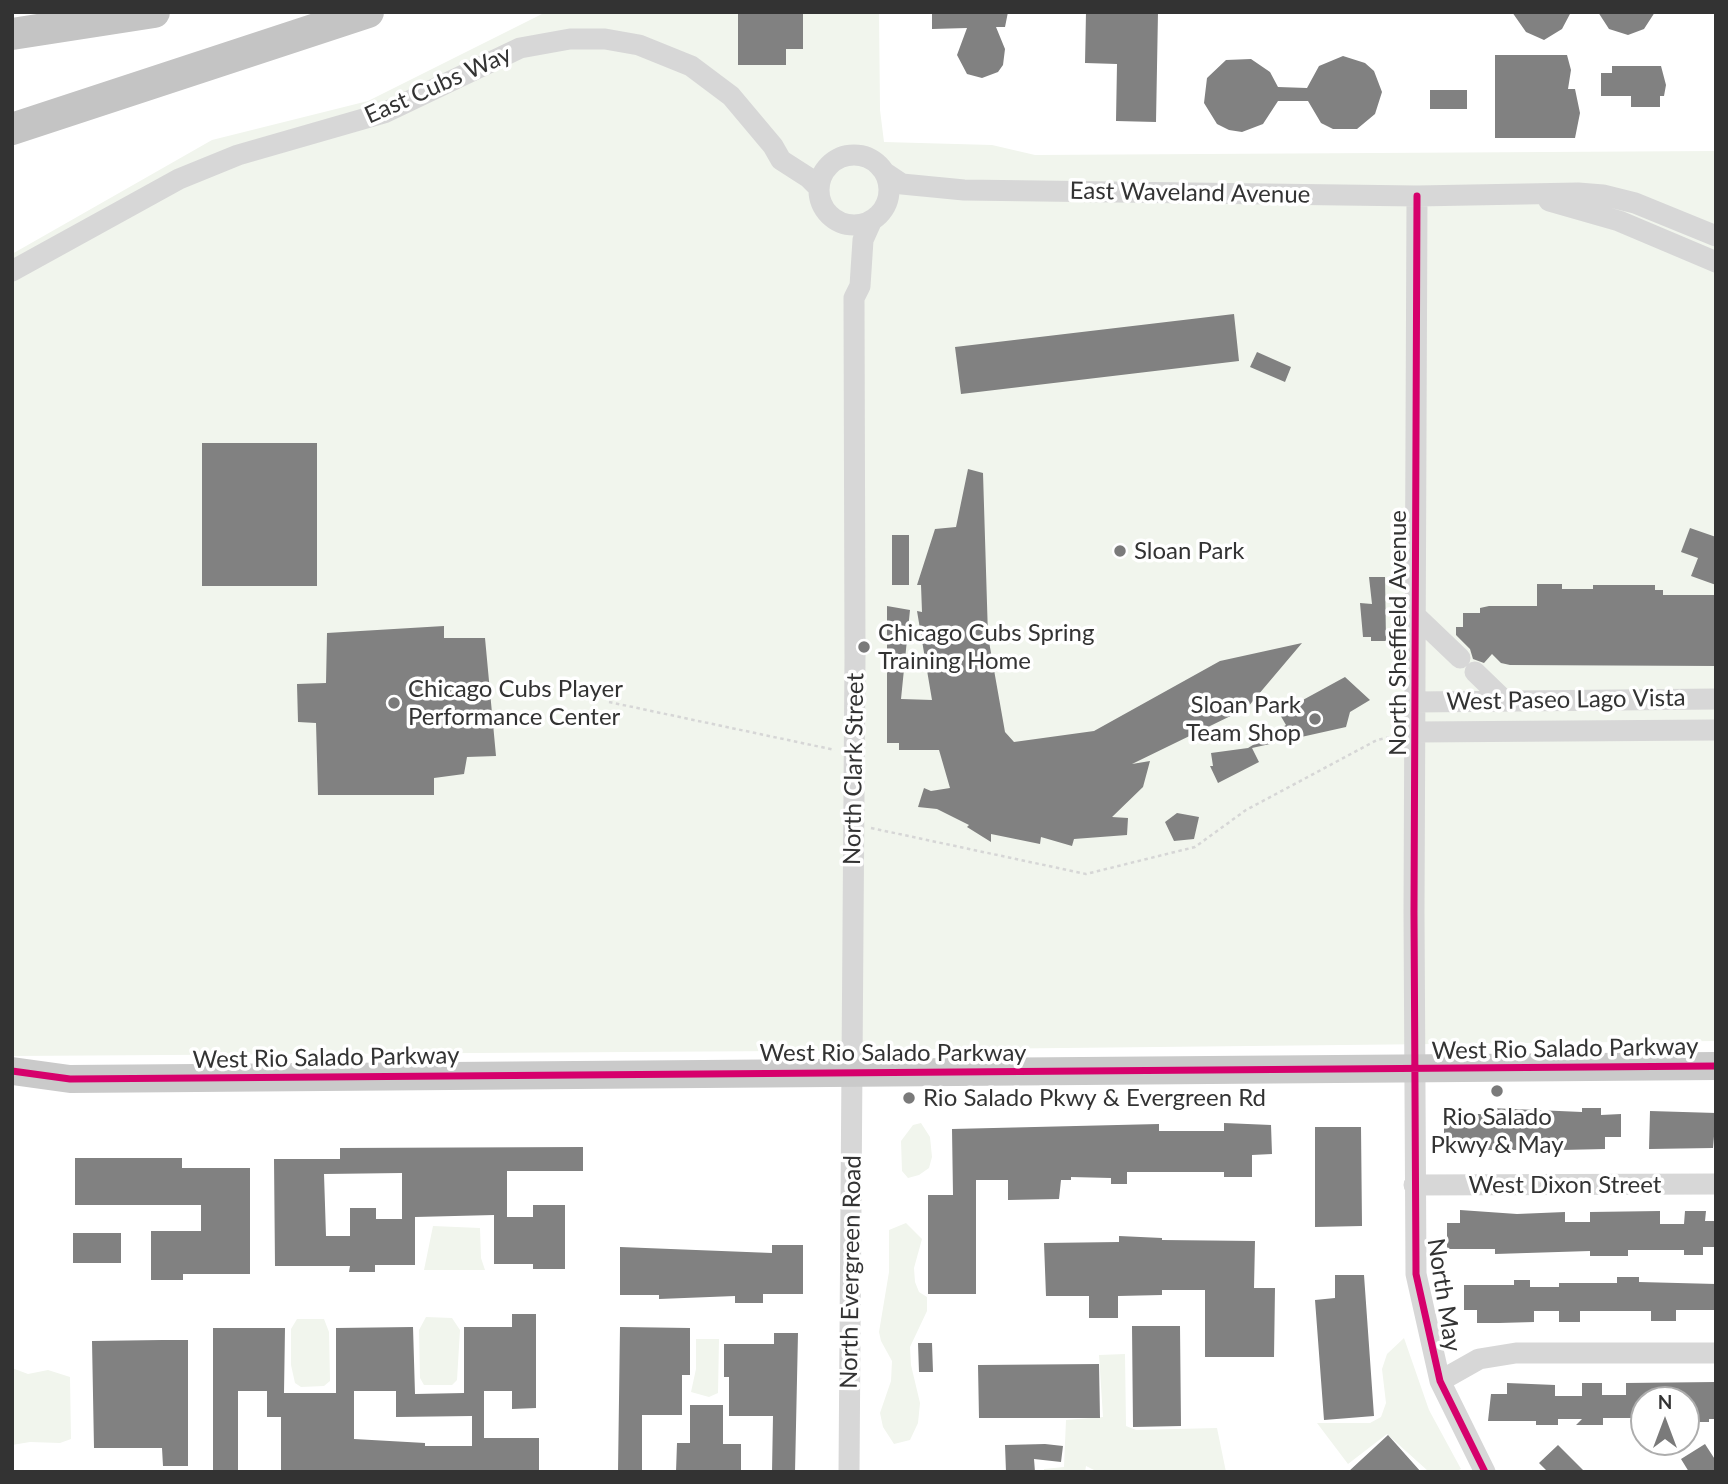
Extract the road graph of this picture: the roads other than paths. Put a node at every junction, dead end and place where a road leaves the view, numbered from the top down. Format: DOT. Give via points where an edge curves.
graph roads {
  1 [pos="154,12"];
  2 [pos="338,12"];
  3 [pos="368,12"];
  4 [pos="12,34"];
  5 [pos="12,111"];
  6 [pos="12,129"];
  7 [pos="773,146"];
  8 [pos="831,164"];
  9 [pos="884,172"];
  10 [pos="819,188"];
  11 [pos="964,190"];
  12 [pos="1517,194"];
  13 [pos="1417,196"];
  14 [pos="877,216"];
  15 [pos="839,222"];
  16 [pos="1716,236"];
  17 [pos="1716,262"];
  18 [pos="12,271"];
  19 [pos="854,298"];
  20 [pos="1417,617"];
  21 [pos="1689,699"];
  22 [pos="1716,699"];
  23 [pos="1506,701"];
  24 [pos="1416,702"];
  25 [pos="1690,730"];
  26 [pos="1716,730"];
  27 [pos="1416,732"];
  28 [pos="1716,1066"];
  29 [pos="12,1071"];
  30 [pos="1415,1071"];
  31 [pos="853,1072"];
  32 [pos="70,1079"];
  33 [pos="12,1091"];
  34 [pos="1716,1184"];
  35 [pos="1415,1185"];
  36 [pos="1716,1353"];
  37 [pos="1440,1381"];
  38 [pos="849,1472"];
  39 [pos="1485,1472"];
  1 -- 4 [label="highway"];
  2 -- 5 [label="highway"];
  3 -- 6 [label="highway"];
  7 -- 8 [label="street, East Cubs Way" via="813,164"];
  7 -- 10 [label="street, East Cubs Way" via="781,160"];
  7 -- 18 [label="street, East Cubs Way" via="731,96 691,66 639,45 589,38 552,41 504,55 384,113 238,155 179,179"];
  8 -- 9 [label="street, East Cubs Way" via="859,156"];
  8 -- 10 [label="street"];
  9 -- 11 [label="street, East Waveland Avenue" via="902,184"];
  9 -- 14 [label="street" via="889,192"];
  10 -- 15 [label="street, East Cubs Way" via="825,209"];
  11 -- 13 [label="street, East Waveland Avenue"];
  11 -- 14 [label="street, East Waveland Avenue" via="907,197"];
  12 -- 13 [label="street"];
  12 -- 16 [label="street" via="1603,195"];
  12 -- 17 [label="street" via="1619,221"];
  13 -- 20 [label="street, North Sheffield Avenue"];
  14 -- 15 [label="street" via="854,225"];
  14 -- 19 [label="street, North Clark Street" via="861,249 860,286"];
  15 -- 19 [label="street, North Clark Street"];
  19 -- 31 [label="street, North Clark Street"];
  20 -- 23 [label="street"];
  20 -- 24 [label="street, North Sheffield Avenue"];
  21 -- 22 [label="street, West Paseo Lago Vista"];
  21 -- 23 [label="street, West Paseo Lago Vista"];
  21 -- 25 [label="street"];
  23 -- 24 [label="street, West Paseo Lago Vista"];
  24 -- 27 [label="street, North Sheffield Avenue"];
  25 -- 26 [label="street, West Paseo Lago Vista"];
  25 -- 27 [label="street, West Paseo Lago Vista"];
  27 -- 30 [label="street, North Sheffield Avenue"];
  28 -- 30 [label="main road, West Rio Salado Parkway"];
  29 -- 32 [label="main road"];
  30 -- 31 [label="main road, West Rio Salado Parkway"];
  30 -- 35 [label="street, North May"];
  31 -- 32 [label="main road, West Rio Salado Parkway"];
  31 -- 38 [label="street, North Evergreen Road"];
  32 -- 33 [label="main road"];
  34 -- 35 [label="street, West Dixon Street"];
  35 -- 37 [label="street, North May" via="1416,1274"];
  36 -- 37 [label="street" via="1517,1353 1479,1359"];
  37 -- 39 [label="street, North May"];
}
